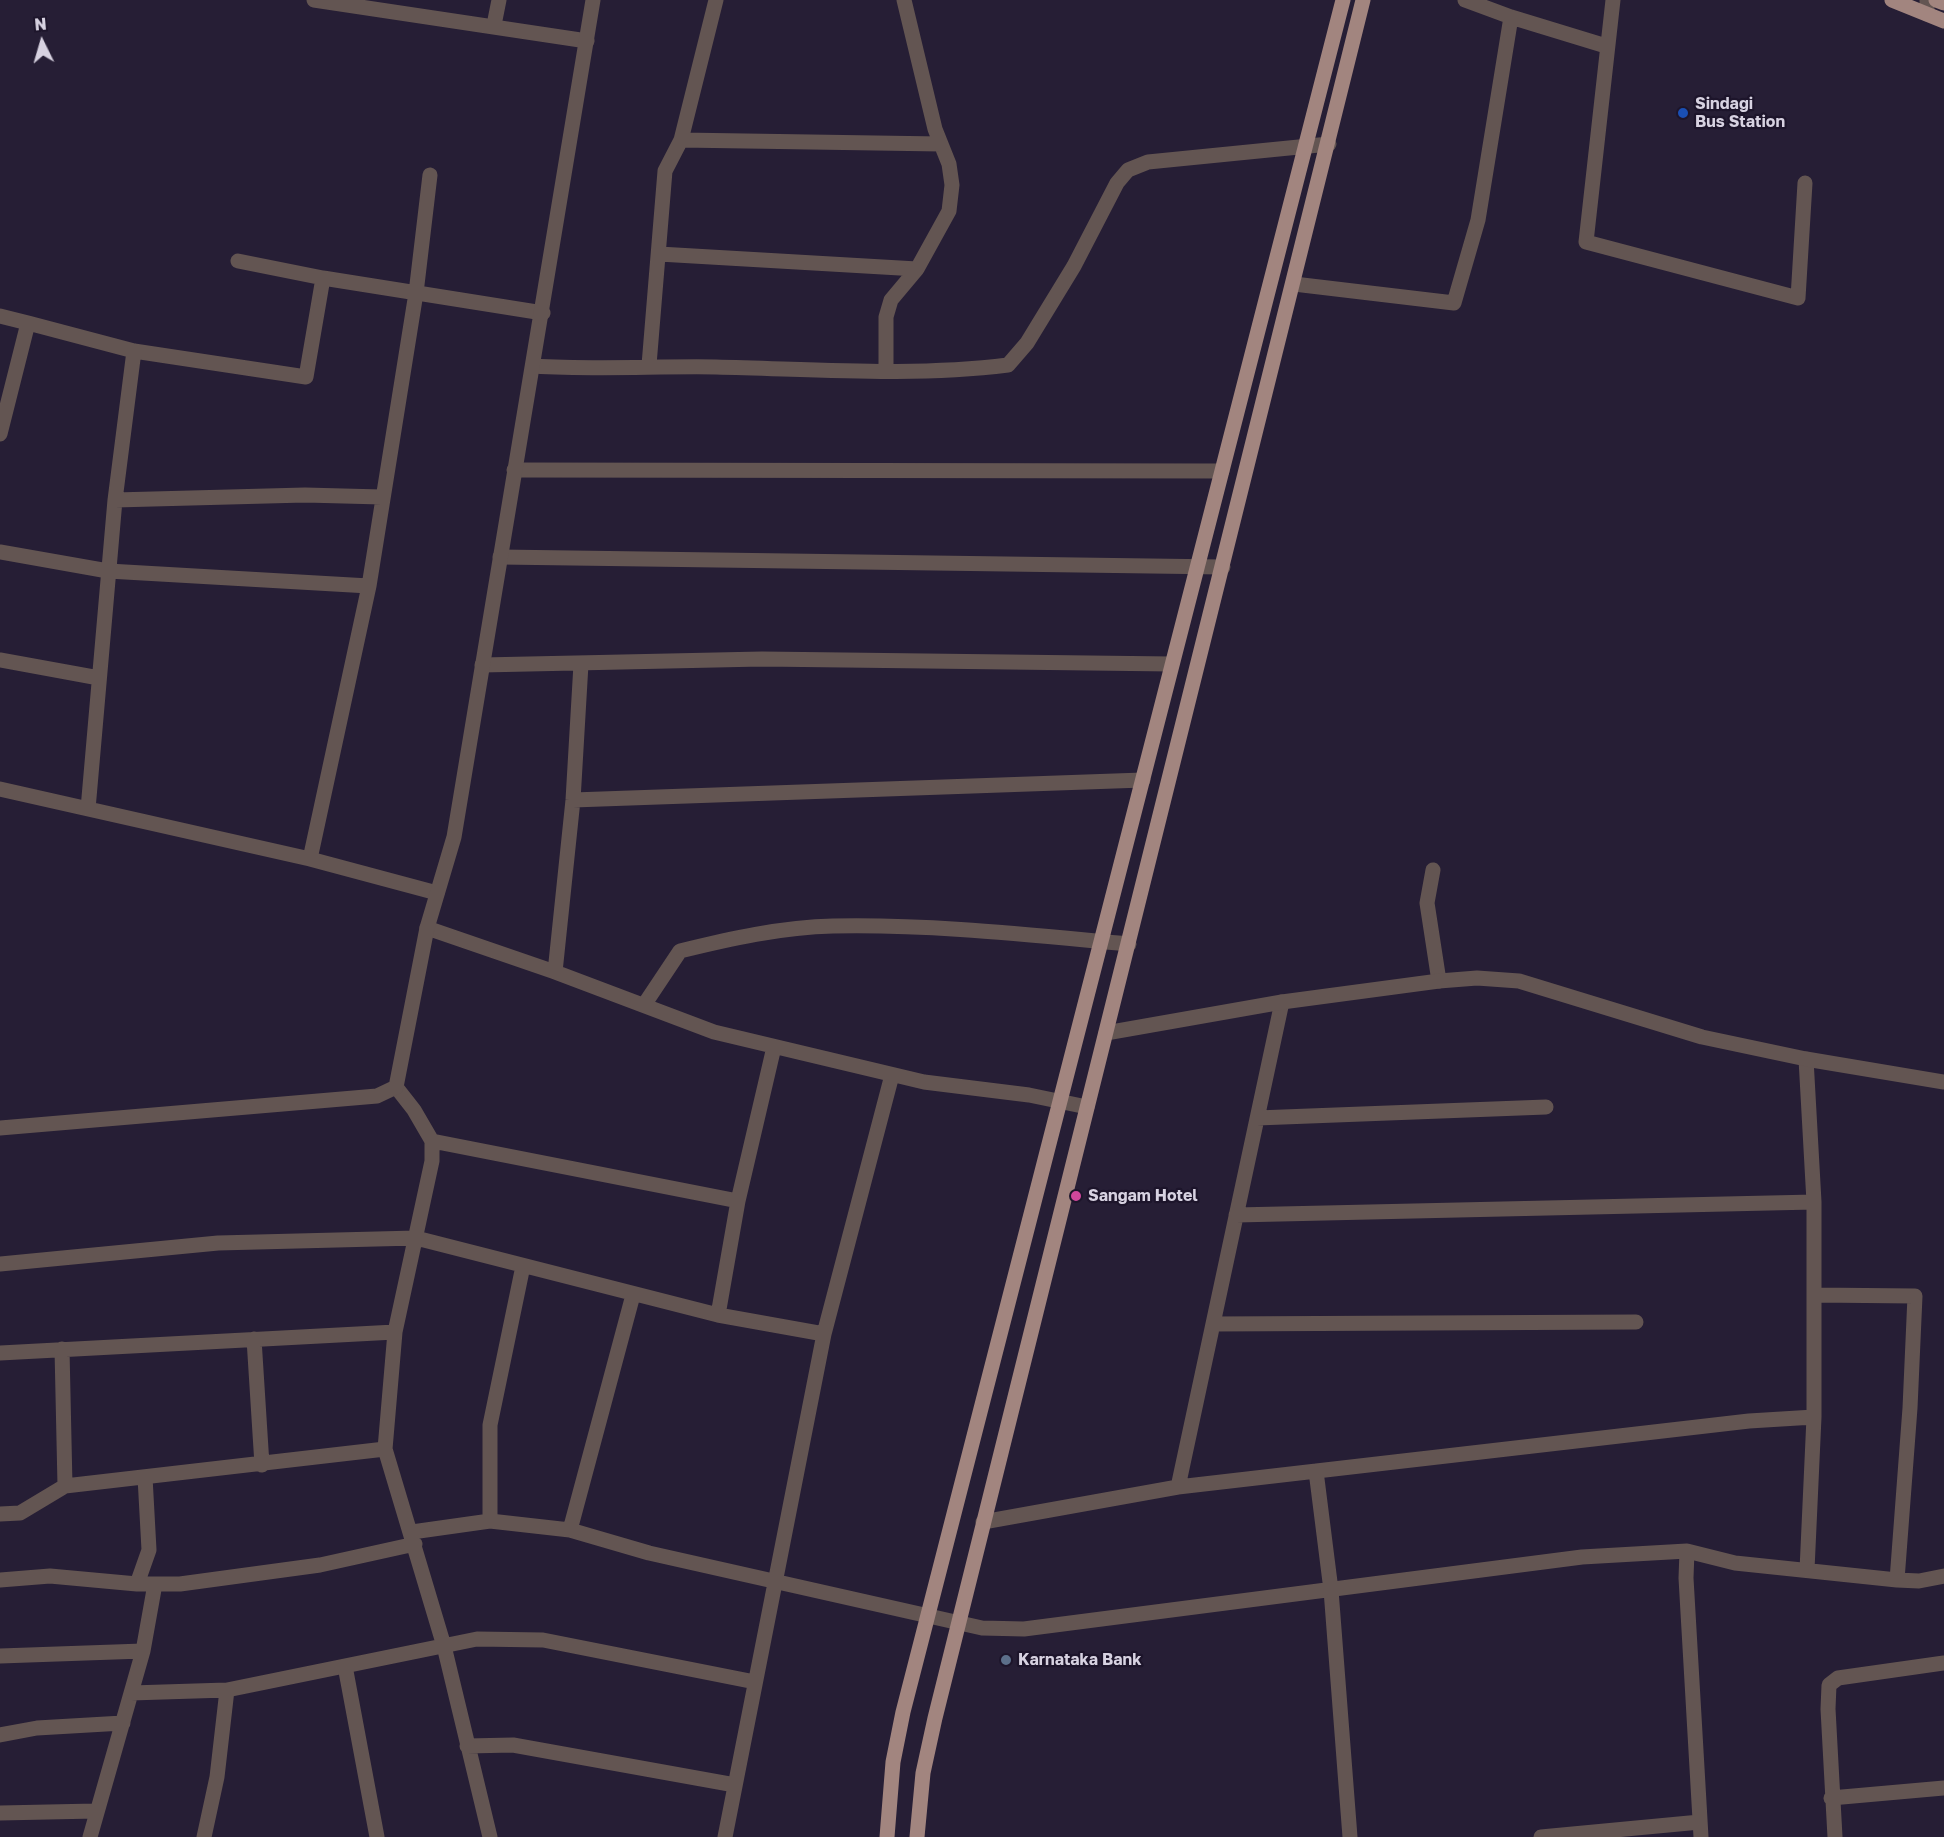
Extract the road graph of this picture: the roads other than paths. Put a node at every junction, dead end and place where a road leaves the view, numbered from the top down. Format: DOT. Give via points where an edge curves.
graph roads {
  1 [pos="314,0"];
  2 [pos="500,0"];
  3 [pos="593,0"];
  4 [pos="716,0"];
  5 [pos="904,0"];
  6 [pos="1343,0"];
  7 [pos="1363,0"];
  8 [pos="1465,0"];
  9 [pos="1612,0"];
  10 [pos="1892,0"];
  11 [pos="1936,0"];
  12 [pos="1944,3"];
  13 [pos="1927,7"];
  14 [pos="1511,17"];
  15 [pos="1944,21"];
  16 [pos="494,25"];
  17 [pos="587,41"];
  18 [pos="1606,46"];
  19 [pos="681,140"];
  20 [pos="941,144"];
  21 [pos="1329,144"];
  22 [pos="1306,147"];
  23 [pos="430,175"];
  24 [pos="1805,183"];
  25 [pos="1281,243"];
  26 [pos="1303,249"];
  27 [pos="658,254"];
  28 [pos="238,261"];
  29 [pos="917,269"];
  30 [pos="323,278"];
  31 [pos="1294,284"];
  32 [pos="416,293"];
  33 [pos="543,313"];
  34 [pos="0,316"];
  35 [pos="28,323"];
  36 [pos="134,351"];
  37 [pos="649,365"];
  38 [pos="534,366"];
  39 [pos="886,370"];
  40 [pos="0,434"];
  41 [pos="514,470"];
  42 [pos="1222,471"];
  43 [pos="382,497"];
  44 [pos="115,500"];
  45 [pos="0,552"];
  46 [pos="500,558"];
  47 [pos="1197,567"];
  48 [pos="1223,567"];
  49 [pos="108,570"];
  50 [pos="369,586"];
  51 [pos="0,660"];
  52 [pos="581,664"];
  53 [pos="1172,664"];
  54 [pos="482,665"];
  55 [pos="99,678"];
  56 [pos="1143,780"];
  57 [pos="0,789"];
  58 [pos="573,800"];
  59 [pos="88,809"];
  60 [pos="310,859"];
  61 [pos="1433,870"];
  62 [pos="437,894"];
  63 [pos="427,928"];
  64 [pos="1101,941"];
  65 [pos="1129,944"];
  66 [pos="555,972"];
  67 [pos="1439,981"];
  68 [pos="1282,1002"];
  69 [pos="644,1005"];
  70 [pos="1106,1033"];
  71 [pos="774,1047"];
  72 [pos="1806,1059"];
  73 [pos="892,1075"];
  74 [pos="1944,1082"];
  75 [pos="396,1087"];
  76 [pos="1060,1101"];
  77 [pos="1087,1107"];
  78 [pos="1546,1107"];
  79 [pos="1257,1118"];
  80 [pos="0,1128"];
  81 [pos="432,1141"];
  82 [pos="738,1201"];
  83 [pos="1814,1202"];
  84 [pos="1236,1215"];
  85 [pos="416,1238"];
  86 [pos="0,1264"];
  87 [pos="523,1266"];
  88 [pos="633,1295"];
  89 [pos="1815,1295"];
  90 [pos="718,1315"];
  91 [pos="1636,1322"];
  92 [pos="1213,1324"];
  93 [pos="395,1332"];
  94 [pos="824,1334"];
  95 [pos="254,1339"];
  96 [pos="62,1349"];
  97 [pos="0,1353"];
  98 [pos="1814,1417"];
  99 [pos="385,1449"];
  100 [pos="262,1465"];
  101 [pos="1316,1471"];
  102 [pos="145,1478"];
  103 [pos="65,1486"];
  104 [pos="1178,1487"];
  105 [pos="0,1515"];
  106 [pos="490,1521"];
  107 [pos="983,1522"];
  108 [pos="570,1530"];
  109 [pos="414,1538"];
  110 [pos="1687,1551"];
  111 [pos="1807,1570"];
  112 [pos="1944,1576"];
  113 [pos="0,1580"];
  114 [pos="1897,1580"];
  115 [pos="774,1582"];
  116 [pos="137,1584"];
  117 [pos="155,1584"];
  118 [pos="1331,1590"];
  119 [pos="928,1615"];
  120 [pos="959,1621"];
  121 [pos="444,1646"];
  122 [pos="143,1651"];
  123 [pos="0,1656"];
  124 [pos="1944,1663"];
  125 [pos="345,1666"];
  126 [pos="754,1682"];
  127 [pos="226,1690"];
  128 [pos="131,1692"];
  129 [pos="123,1723"];
  130 [pos="0,1735"];
  131 [pos="467,1746"];
  132 [pos="735,1785"];
  133 [pos="1944,1788"];
  134 [pos="1831,1798"];
  135 [pos="96,1811"];
  136 [pos="0,1813"];
  137 [pos="1701,1830"];
  138 [pos="1608,1834"];
  139 [pos="90,1837"];
  140 [pos="204,1837"];
  141 [pos="377,1837"];
  142 [pos="490,1837"];
  143 [pos="725,1837"];
  144 [pos="887,1837"];
  145 [pos="917,1837"];
  146 [pos="1350,1837"];
  147 [pos="1541,1837"];
  148 [pos="1835,1837"];
  1 -- 16 [label="street"];
  2 -- 16 [label="street"];
  3 -- 17 [label="street"];
  4 -- 19 [label="street"];
  5 -- 20 [label="street"];
  6 -- 22 [label="main road"];
  7 -- 21 [label="main road"];
  8 -- 14 [label="street"];
  9 -- 18 [label="street"];
  10 -- 13 [label="main road"];
  11 -- 12 [label="main road"];
  13 -- 15 [label="main road"];
  14 -- 18 [label="street"];
  14 -- 31 [label="street" via="1478,220 1454,303"];
  16 -- 17 [label="street"];
  17 -- 33 [label="street"];
  18 -- 24 [label="street" via="1586,242 1798,298"];
  19 -- 20 [label="street"];
  19 -- 27 [label="street" via="665,171"];
  20 -- 29 [label="street" via="952,185 949,210"];
  21 -- 22 [label="street"];
  21 -- 26 [label="main road"];
  22 -- 25 [label="main road"];
  22 -- 39 [label="street" via="1148,162 1128,170 1027,343 1008,365"];
  23 -- 32 [label="street"];
  25 -- 26 [label="main road"];
  25 -- 42 [label="main road"];
  26 -- 31 [label="main road"];
  27 -- 29 [label="street"];
  27 -- 37 [label="street"];
  28 -- 30 [label="street"];
  29 -- 39 [label="street" via="888,309"];
  30 -- 32 [label="street"];
  30 -- 36 [label="street" via="306,377"];
  31 -- 48 [label="main road"];
  32 -- 33 [label="street"];
  32 -- 43 [label="street"];
  33 -- 38 [label="street"];
  34 -- 35 [label="street"];
  35 -- 36 [label="street"];
  35 -- 40 [label="street"];
  36 -- 44 [label="street"];
  37 -- 38 [label="street" via="573,369"];
  37 -- 39 [label="street"];
  38 -- 41 [label="street"];
  41 -- 42 [label="street"];
  41 -- 46 [label="street"];
  42 -- 47 [label="main road"];
  43 -- 44 [label="street"];
  43 -- 50 [label="street"];
  44 -- 49 [label="street"];
  45 -- 49 [label="street"];
  46 -- 47 [label="street"];
  46 -- 54 [label="street"];
  47 -- 48 [label="street"];
  47 -- 53 [label="main road"];
  48 -- 65 [label="main road"];
  49 -- 50 [label="street"];
  49 -- 55 [label="street"];
  50 -- 60 [label="street"];
  51 -- 55 [label="street"];
  52 -- 53 [label="street" via="762,659"];
  52 -- 54 [label="street"];
  52 -- 58 [label="street"];
  53 -- 56 [label="main road"];
  54 -- 62 [label="street" via="454,837"];
  55 -- 59 [label="street"];
  56 -- 58 [label="street"];
  56 -- 64 [label="main road"];
  57 -- 59 [label="street"];
  58 -- 66 [label="street"];
  59 -- 60 [label="street"];
  60 -- 62 [label="street"];
  61 -- 67 [label="street" via="1427,903"];
  62 -- 63 [label="street"];
  63 -- 66 [label="street"];
  63 -- 75 [label="street"];
  64 -- 65 [label="street"];
  64 -- 69 [label="street" via="980,930 831,926 729,939 680,951"];
  64 -- 76 [label="main road"];
  65 -- 70 [label="main road"];
  66 -- 69 [label="street"];
  67 -- 68 [label="street"];
  67 -- 72 [label="street" via="1519,981 1670,1028"];
  68 -- 70 [label="street"];
  68 -- 79 [label="street"];
  69 -- 71 [label="street" via="714,1032"];
  70 -- 77 [label="main road"];
  71 -- 73 [label="street"];
  71 -- 82 [label="street"];
  72 -- 74 [label="street"];
  72 -- 83 [label="street"];
  73 -- 76 [label="street"];
  73 -- 94 [label="street"];
  75 -- 80 [label="street" via="378,1096"];
  75 -- 81 [label="street"];
  76 -- 77 [label="street"];
  76 -- 119 [label="main road"];
  77 -- 107 [label="main road"];
  78 -- 79 [label="street"];
  79 -- 84 [label="street"];
  81 -- 82 [label="street"];
  81 -- 85 [label="street" via="432,1161"];
  82 -- 90 [label="street"];
  83 -- 84 [label="street"];
  83 -- 89 [label="street"];
  84 -- 92 [label="street"];
  85 -- 86 [label="street" via="218,1243"];
  85 -- 87 [label="street"];
  85 -- 93 [label="street"];
  87 -- 88 [label="street"];
  87 -- 106 [label="street" via="490,1425"];
  88 -- 90 [label="street"];
  88 -- 108 [label="street"];
  89 -- 98 [label="street"];
  89 -- 114 [label="street" via="1915,1296"];
  90 -- 94 [label="street"];
  91 -- 92 [label="street"];
  92 -- 104 [label="street"];
  93 -- 95 [label="street"];
  93 -- 99 [label="street"];
  94 -- 115 [label="street"];
  95 -- 96 [label="street"];
  95 -- 100 [label="street"];
  96 -- 97 [label="street"];
  96 -- 103 [label="street"];
  98 -- 101 [label="street" via="1749,1421"];
  98 -- 111 [label="street"];
  99 -- 100 [label="street"];
  99 -- 109 [label="street"];
  100 -- 102 [label="street"];
  101 -- 104 [label="street"];
  101 -- 118 [label="street"];
  102 -- 103 [label="street"];
  102 -- 116 [label="street" via="149,1550"];
  103 -- 105 [label="street" via="20,1513"];
  104 -- 107 [label="street"];
  106 -- 108 [label="street"];
  106 -- 109 [label="street"];
  107 -- 120 [label="main road"];
  108 -- 115 [label="street"];
  109 -- 117 [label="street" via="320,1565"];
  109 -- 121 [label="street"];
  110 -- 111 [label="street" via="1735,1563"];
  110 -- 118 [label="street" via="1582,1557"];
  110 -- 137 [label="street"];
  111 -- 114 [label="street"];
  112 -- 114 [label="street"];
  113 -- 116 [label="street" via="50,1576"];
  115 -- 119 [label="street"];
  115 -- 126 [label="street"];
  116 -- 117 [label="street"];
  117 -- 122 [label="street"];
  118 -- 120 [label="street" via="1024,1629 982,1628"];
  118 -- 146 [label="street"];
  119 -- 120 [label="street"];
  119 -- 144 [label="main road" via="893,1762"];
  120 -- 145 [label="main road" via="923,1773"];
  121 -- 125 [label="street"];
  121 -- 126 [label="street" via="477,1639 543,1640"];
  121 -- 131 [label="street"];
  122 -- 123 [label="street"];
  122 -- 128 [label="street"];
  124 -- 134 [label="street" via="1838,1678 1829,1685"];
  125 -- 127 [label="street"];
  125 -- 141 [label="street"];
  126 -- 132 [label="street"];
  127 -- 128 [label="street"];
  127 -- 140 [label="street" via="217,1777"];
  128 -- 129 [label="street"];
  129 -- 130 [label="street" via="37,1728"];
  129 -- 135 [label="street"];
  131 -- 132 [label="street" via="513,1745"];
  131 -- 142 [label="street"];
  132 -- 143 [label="street"];
  133 -- 134 [label="street"];
  134 -- 148 [label="street"];
  135 -- 136 [label="street"];
  135 -- 139 [label="street"];
  137 -- 138 [label="street"];
  138 -- 147 [label="street"];
}
